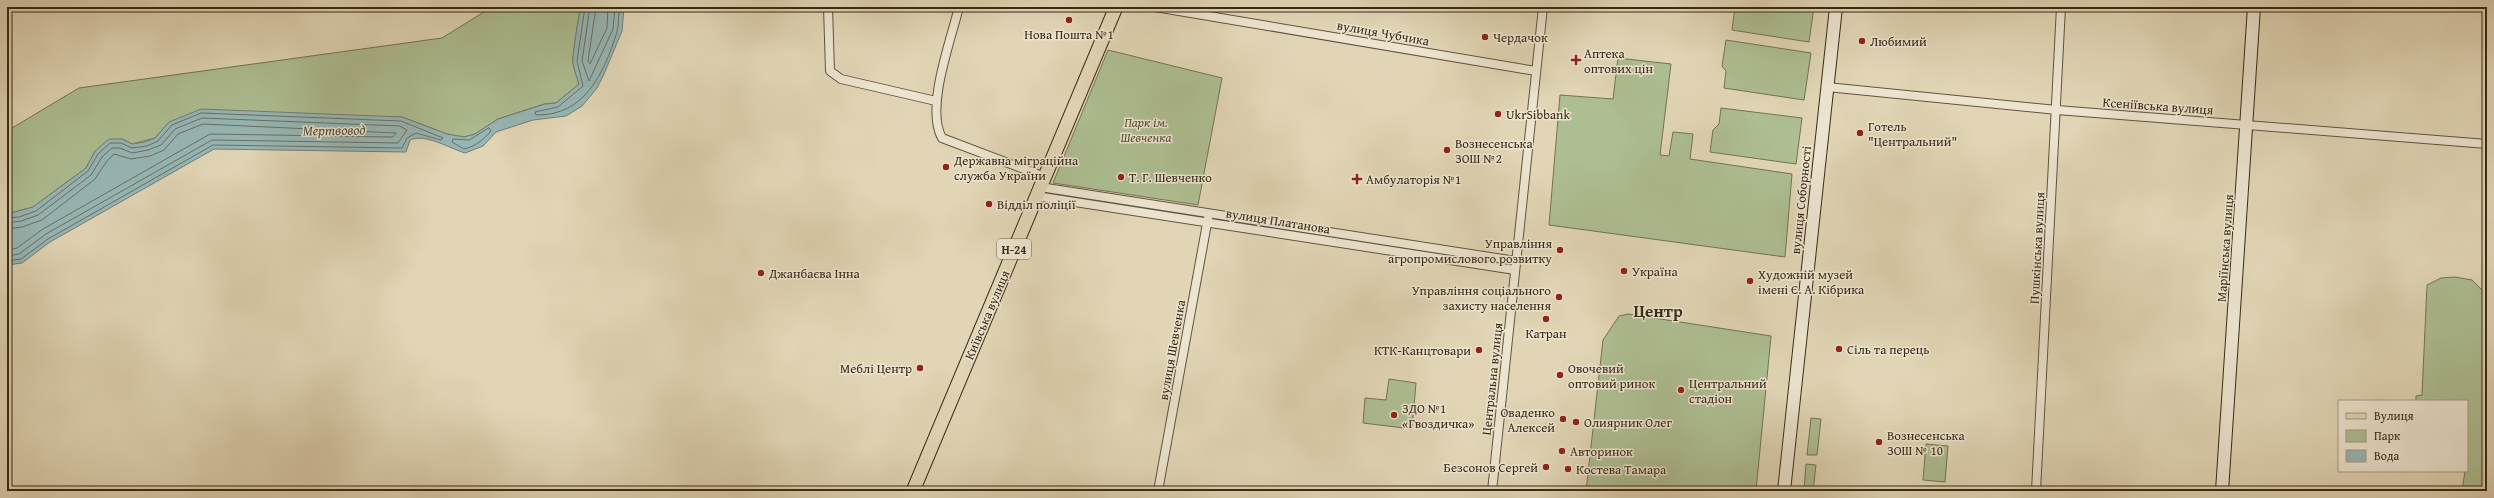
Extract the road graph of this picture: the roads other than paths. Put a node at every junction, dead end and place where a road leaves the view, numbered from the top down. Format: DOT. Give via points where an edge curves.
graph roads {
  1 [pos="828,7"];
  2 [pos="959,7"];
  3 [pos="1116,7"];
  4 [pos="1155,7"];
  5 [pos="1543,7"];
  6 [pos="1836,7"];
  7 [pos="2062,7"];
  8 [pos="2254,7"];
  9 [pos="1536,71"];
  10 [pos="1827,87"];
  11 [pos="936,101"];
  12 [pos="2057,110"];
  13 [pos="2247,124"];
  14 [pos="2487,144"];
  15 [pos="1041,187"];
  16 [pos="1209,214"];
  17 [pos="1207,223"];
  18 [pos="1516,261"];
  19 [pos="1515,270"];
  20 [pos="913,491"];
  21 [pos="1158,491"];
  22 [pos="1492,491"];
  23 [pos="1784,491"];
  24 [pos="2036,491"];
  25 [pos="2222,491"];
  1 -- 11 [label="street" via="830,71 841,79"];
  2 -- 11 [label="street"];
  3 -- 15 [label="main road, Київська вулиця / Н-24"];
  4 -- 9 [label="street, вулиця Чубчика"];
  5 -- 9 [label="street, Центральна вулиця"];
  6 -- 10 [label="main road, вулиця Соборності"];
  7 -- 12 [label="street, Пушкінська вулиця"];
  8 -- 13 [label="main road, Маріїнська вулиця"];
  9 -- 18 [label="street, Центральна вулиця"];
  10 -- 12 [label="street, Ксеніївська вулиця"];
  10 -- 23 [label="main road, вулиця Соборності"];
  11 -- 15 [label="street" via="937,129 942,138"];
  12 -- 13 [label="street, Ксеніївська вулиця"];
  12 -- 24 [label="street, Пушкінська вулиця"];
  13 -- 14 [label="street, Ксеніївська вулиця"];
  13 -- 25 [label="main road, Маріїнська вулиця"];
  15 -- 16 [label="street, вулиця Платанова"];
  15 -- 17 [label="street, вулиця Платанова"];
  15 -- 20 [label="main road, Київська вулиця / Н-24"];
  16 -- 17 [label="street, вулиця Шевченка"];
  16 -- 18 [label="street, вулиця Платанова"];
  17 -- 19 [label="street, вулиця Платанова"];
  17 -- 21 [label="street, вулиця Шевченка"];
  18 -- 19 [label="street, Центральна вулиця"];
  19 -- 22 [label="street, Центральна вулиця"];
}
